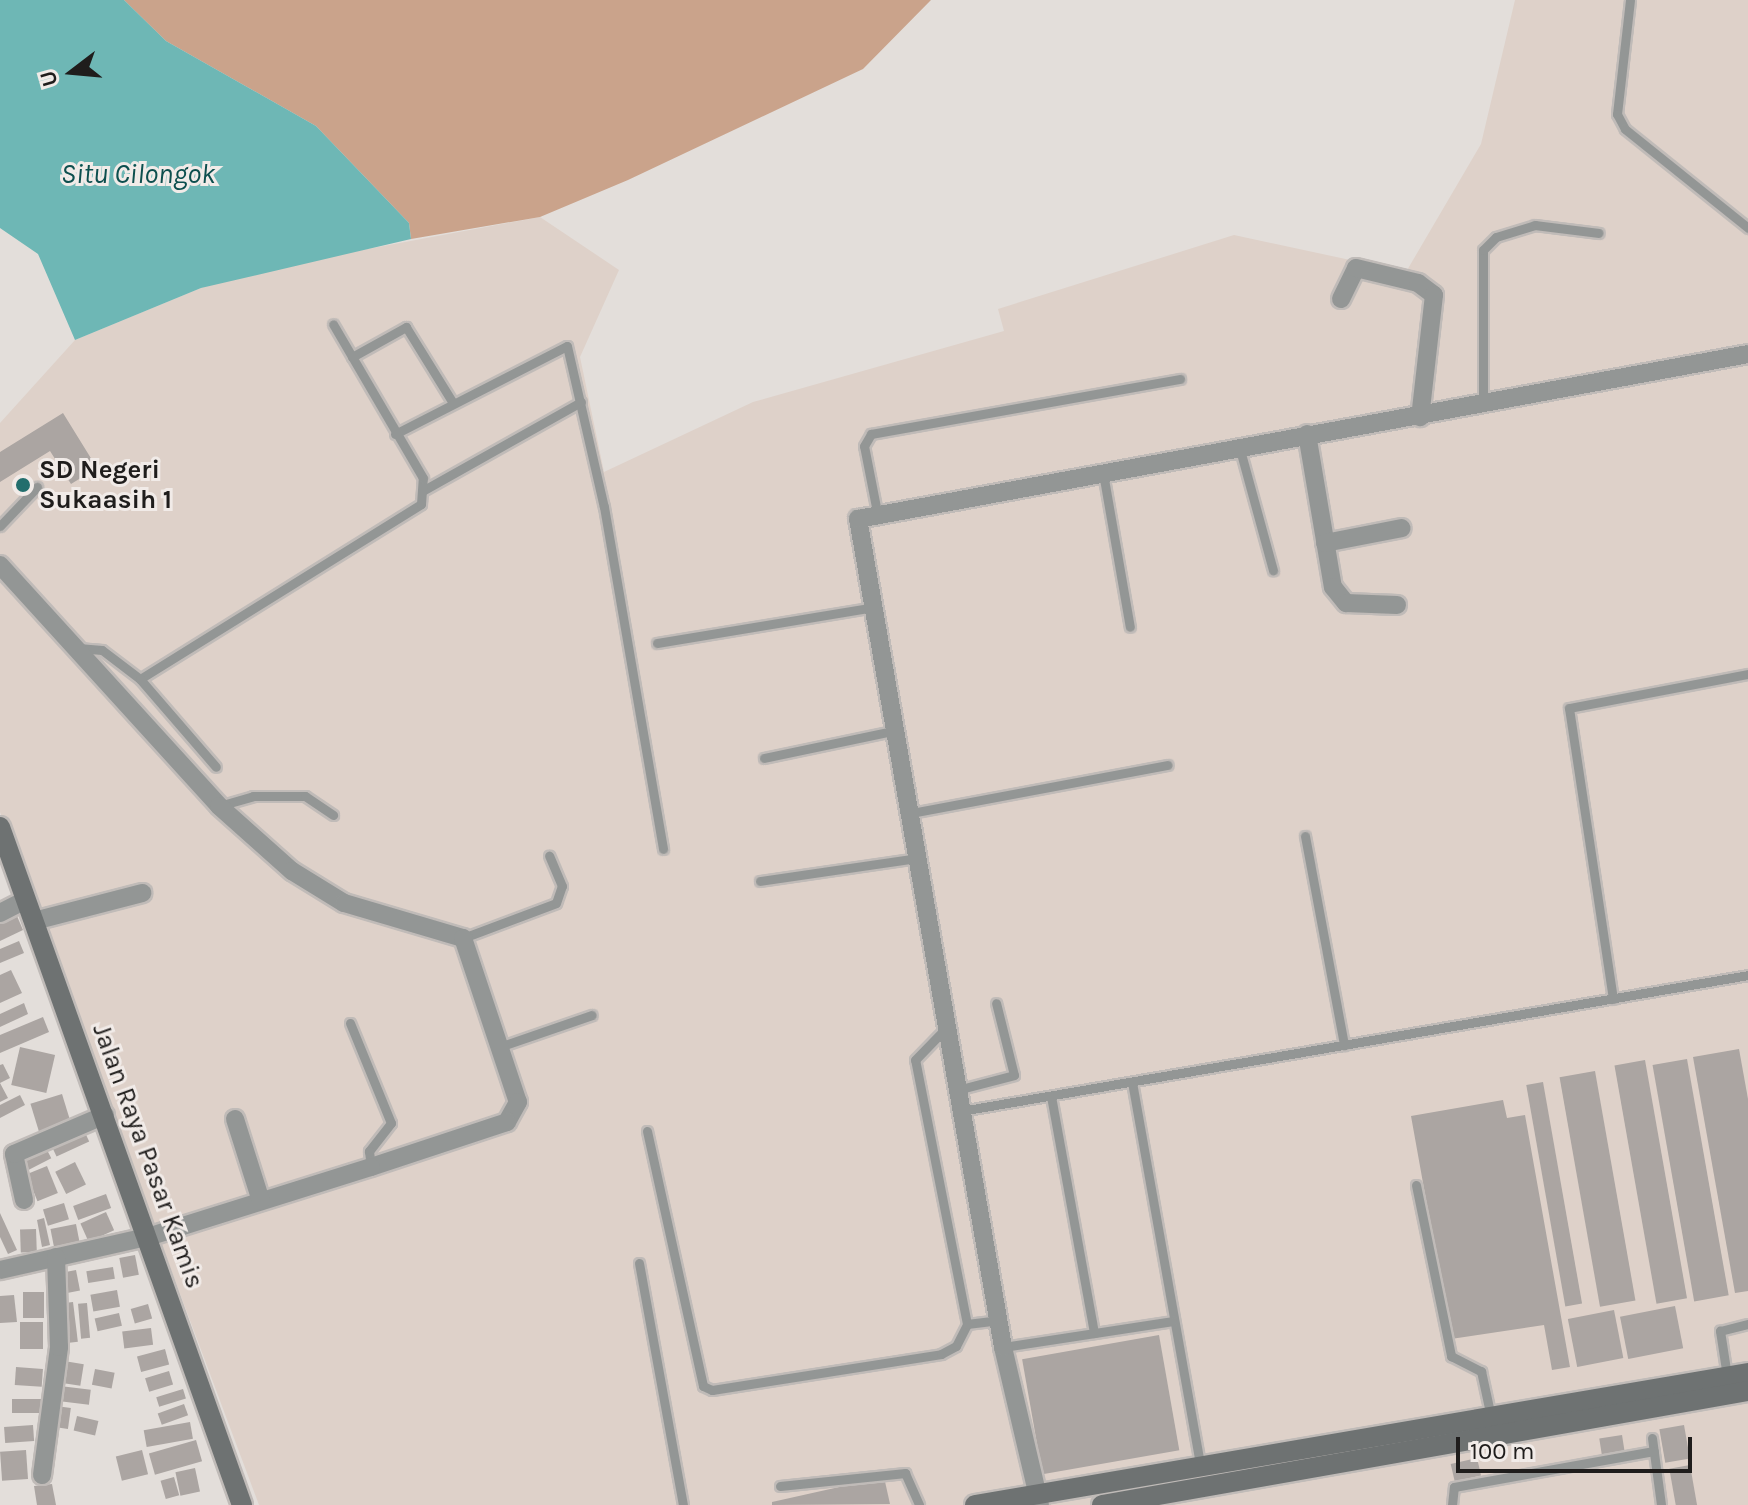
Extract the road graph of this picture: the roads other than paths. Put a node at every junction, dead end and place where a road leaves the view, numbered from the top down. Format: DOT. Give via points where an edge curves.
graph roads {
  1 [pos="1630,0"];
  2 [pos="1748,228"];
  3 [pos="1599,233"];
  4 [pos="1341,299"];
  5 [pos="333,324"];
  6 [pos="1748,354"];
  7 [pos="352,357"];
  8 [pos="1180,379"];
  9 [pos="581,402"];
  10 [pos="453,403"];
  11 [pos="1483,404"];
  12 [pos="1420,417"];
  13 [pos="395,434"];
  14 [pos="1307,434"];
  15 [pos="1239,446"];
  16 [pos="1103,472"];
  17 [pos="37,487"];
  18 [pos="424,490"];
  19 [pos="877,512"];
  20 [pos="0,526"];
  21 [pos="1402,528"];
  22 [pos="1325,543"];
  23 [pos="0,565"];
  24 [pos="1273,570"];
  25 [pos="1397,605"];
  26 [pos="874,607"];
  27 [pos="1130,627"];
  28 [pos="657,643"];
  29 [pos="72,648"];
  30 [pos="1748,674"];
  31 [pos="140,679"];
  32 [pos="897,730"];
  33 [pos="764,758"];
  34 [pos="1168,765"];
  35 [pos="216,767"];
  36 [pos="219,806"];
  37 [pos="911,813"];
  38 [pos="333,815"];
  39 [pos="0,827"];
  40 [pos="1305,836"];
  41 [pos="663,849"];
  42 [pos="549,856"];
  43 [pos="917,858"];
  44 [pos="760,881"];
  45 [pos="142,893"];
  46 [pos="26,900"];
  47 [pos="0,913"];
  48 [pos="34,921"];
  49 [pos="463,938"];
  50 [pos="1748,975"];
  51 [pos="1613,999"];
  52 [pos="996,1003"];
  53 [pos="592,1015"];
  54 [pos="350,1023"];
  55 [pos="946,1028"];
  56 [pos="1344,1045"];
  57 [pos="499,1047"];
  58 [pos="1132,1082"];
  59 [pos="957,1090"];
  60 [pos="1051,1096"];
  61 [pos="961,1111"];
  62 [pos="105,1115"];
  63 [pos="235,1119"];
  64 [pos="647,1131"];
  65 [pos="371,1167"];
  66 [pos="1416,1185"];
  67 [pos="24,1200"];
  68 [pos="261,1201"];
  69 [pos="151,1236"];
  70 [pos="56,1257"];
  71 [pos="639,1263"];
  72 [pos="0,1270"];
  73 [pos="998,1320"];
  74 [pos="1172,1321"];
  75 [pos="967,1324"];
  76 [pos="1748,1324"];
  77 [pos="1094,1333"];
  78 [pos="1003,1347"];
  79 [pos="1748,1373"];
  80 [pos="1727,1376"];
  81 [pos="1748,1391"];
  82 [pos="1644,1402"];
  83 [pos="1493,1427"];
  84 [pos="1652,1438"];
  85 [pos="1326,1445"];
  86 [pos="1654,1451"];
  87 [pos="1200,1465"];
  88 [pos="1328,1466"];
  89 [pos="42,1475"];
  90 [pos="780,1486"];
  91 [pos="1039,1498"];
  92 [pos="242,1505"];
  93 [pos="683,1505"];
  94 [pos="919,1505"];
  95 [pos="975,1505"];
  96 [pos="1102,1505"];
  97 [pos="1452,1505"];
  98 [pos="1661,1505"];
  1 -- 2 [label="lane" via="1617,114 1625,129"];
  3 -- 11 [label="lane" via="1535,225 1496,237 1483,250"];
  4 -- 12 [label="street" via="1356,268 1418,283 1434,295"];
  5 -- 7 [label="lane"];
  6 -- 11 [label="street"];
  7 -- 10 [label="lane" via="406,327"];
  7 -- 13 [label="lane"];
  8 -- 19 [label="lane" via="871,434 864,446"];
  9 -- 10 [label="lane" via="564,344"];
  9 -- 18 [label="lane"];
  9 -- 41 [label="lane"];
  10 -- 13 [label="lane"];
  11 -- 12 [label="street"];
  12 -- 14 [label="street"];
  13 -- 18 [label="lane"];
  14 -- 15 [label="street"];
  14 -- 22 [label="street"];
  15 -- 16 [label="street"];
  15 -- 24 [label="lane"];
  16 -- 19 [label="street"];
  16 -- 27 [label="lane"];
  17 -- 20 [label="lane"];
  18 -- 31 [label="lane" via="421,504"];
  19 -- 26 [label="street" via="857,523"];
  21 -- 22 [label="street"];
  22 -- 25 [label="street" via="1339,598 1364,607"];
  23 -- 29 [label="street"];
  26 -- 28 [label="lane"];
  26 -- 32 [label="street"];
  29 -- 31 [label="lane" via="102,650"];
  29 -- 36 [label="street"];
  30 -- 51 [label="lane" via="1569,708"];
  31 -- 35 [label="lane"];
  32 -- 33 [label="lane"];
  32 -- 37 [label="street"];
  34 -- 37 [label="lane"];
  36 -- 38 [label="lane" via="253,796 305,796"];
  36 -- 49 [label="street" via="292,871 344,903"];
  37 -- 43 [label="street"];
  39 -- 46 [label="street, Jalan Raya Pasar Kamis"];
  40 -- 56 [label="lane"];
  42 -- 49 [label="lane" via="562,886 556,903"];
  43 -- 44 [label="lane"];
  43 -- 55 [label="street"];
  45 -- 48 [label="street"];
  46 -- 47 [label="street"];
  46 -- 48 [label="street, Jalan Raya Pasar Kamis"];
  48 -- 62 [label="street, Jalan Raya Pasar Kamis"];
  49 -- 57 [label="street"];
  50 -- 51 [label="lane"];
  51 -- 56 [label="lane"];
  52 -- 59 [label="lane" via="1014,1075"];
  53 -- 57 [label="lane"];
  54 -- 65 [label="lane" via="391,1123 369,1151"];
  55 -- 59 [label="street"];
  55 -- 75 [label="lane" via="915,1060"];
  56 -- 58 [label="lane"];
  57 -- 65 [label="street" via="518,1102 514,1117"];
  58 -- 60 [label="lane"];
  58 -- 74 [label="lane"];
  59 -- 61 [label="street"];
  60 -- 61 [label="lane"];
  60 -- 77 [label="lane"];
  61 -- 73 [label="street"];
  62 -- 67 [label="street" via="14,1154"];
  62 -- 69 [label="street, Jalan Raya Pasar Kamis"];
  63 -- 68 [label="street"];
  64 -- 75 [label="lane" via="703,1386 712,1390 941,1354 956,1346"];
  65 -- 68 [label="street"];
  66 -- 83 [label="lane" via="1451,1356 1481,1371"];
  68 -- 69 [label="street"];
  69 -- 70 [label="street"];
  69 -- 92 [label="street, Jalan Raya Pasar Kamis"];
  70 -- 72 [label="street"];
  70 -- 89 [label="street" via="59,1347"];
  71 -- 93 [label="lane"];
  73 -- 75 [label="lane"];
  73 -- 78 [label="street"];
  74 -- 77 [label="lane"];
  74 -- 87 [label="lane"];
  76 -- 80 [label="lane" via="1720,1331"];
  77 -- 78 [label="lane"];
  78 -- 91 [label="street"];
  79 -- 80 [label="street"];
  80 -- 82 [label="street"];
  81 -- 82 [label="street"];
  82 -- 83 [label="street"];
  83 -- 85 [label="street"];
  83 -- 88 [label="street"];
  84 -- 86 [label="lane"];
  85 -- 87 [label="street"];
  85 -- 88 [label="street"];
  86 -- 97 [label="lane" via="1454,1487"];
  86 -- 98 [label="lane"];
  87 -- 91 [label="street"];
  88 -- 96 [label="street"];
  90 -- 94 [label="lane" via="895,1472 914,1484"];
  91 -- 95 [label="street"];
}
